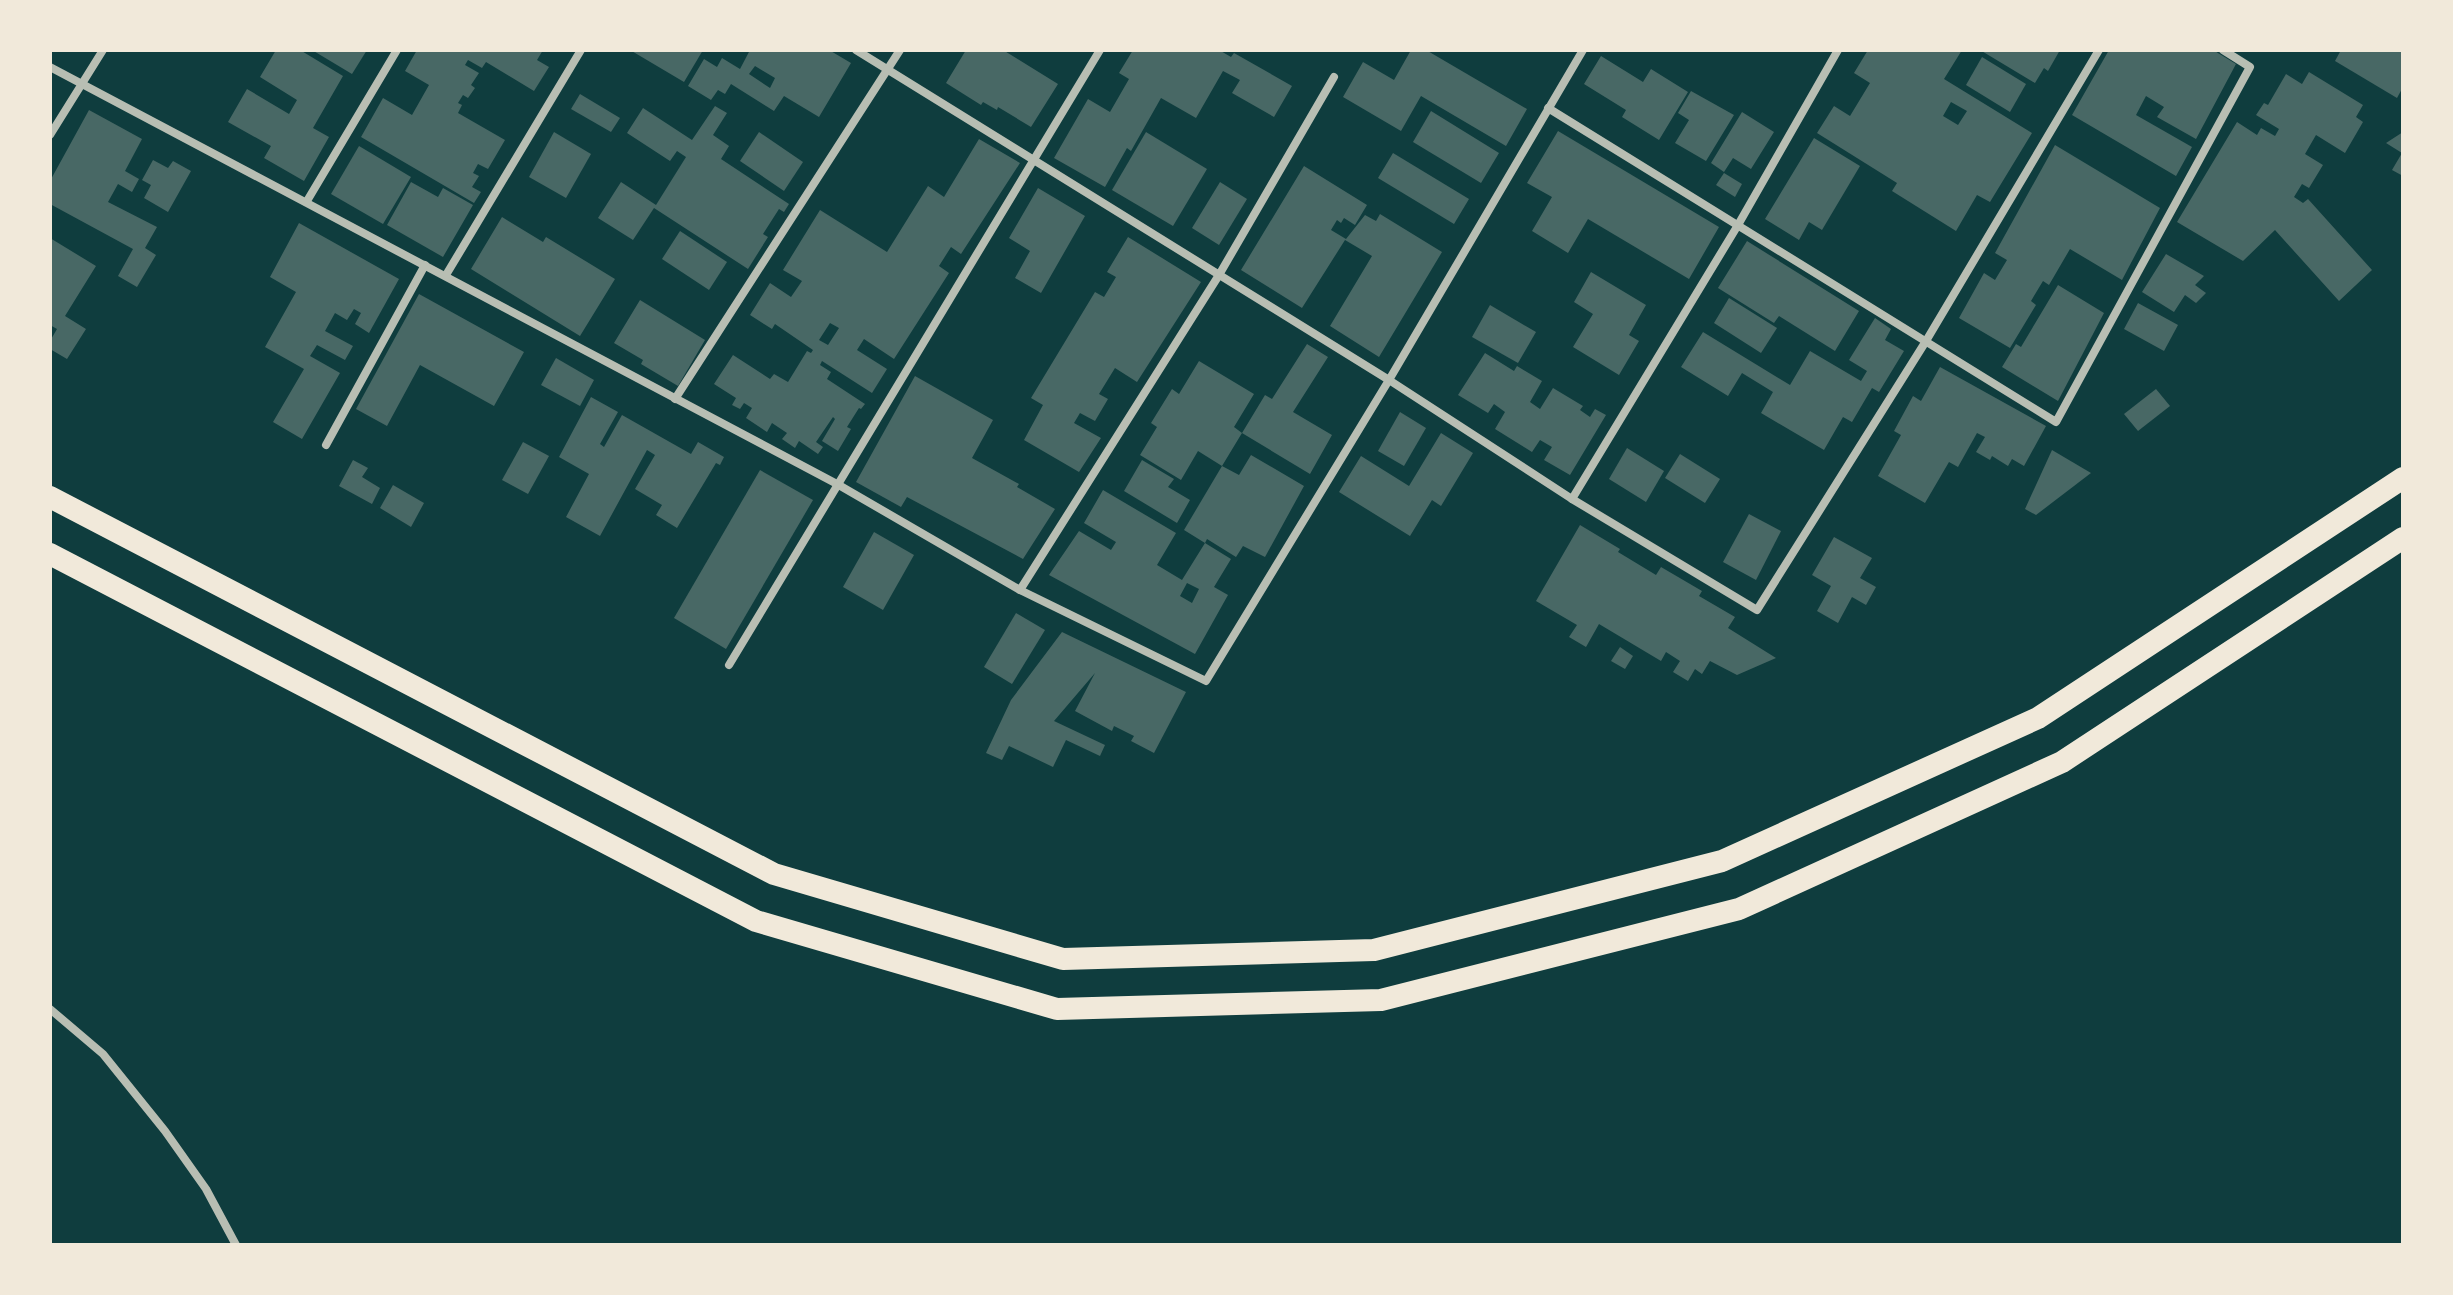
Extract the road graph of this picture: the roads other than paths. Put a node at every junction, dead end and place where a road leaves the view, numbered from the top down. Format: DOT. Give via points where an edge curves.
graph roads {
  1 [pos="103,50"];
  2 [pos="397,50"];
  3 [pos="581,50"];
  4 [pos="856,50"];
  5 [pos="900,50"];
  6 [pos="1100,50"];
  7 [pos="1583,50"];
  8 [pos="1838,50"];
  9 [pos="2099,50"];
  10 [pos="2223,50"];
  11 [pos="50,67"];
  12 [pos="887,70"];
  13 [pos="1334,77"];
  14 [pos="82,83"];
  15 [pos="1548,108"];
  16 [pos="50,135"];
  17 [pos="1034,160"];
  18 [pos="307,201"];
  19 [pos="1738,225"];
  20 [pos="425,265"];
  21 [pos="446,275"];
  22 [pos="1219,275"];
  23 [pos="1926,341"];
  24 [pos="1389,380"];
  25 [pos="675,399"];
  26 [pos="326,445"];
  27 [pos="2403,478"];
  28 [pos="837,484"];
  29 [pos="50,497"];
  30 [pos="1572,499"];
  31 [pos="2403,538"];
  32 [pos="50,554"];
  33 [pos="1020,590"];
  34 [pos="729,665"];
  35 [pos="50,1009"];
  36 [pos="236,1245"];
  1 -- 14 [label="street"];
  2 -- 18 [label="street"];
  3 -- 21 [label="street"];
  4 -- 12 [label="street"];
  5 -- 12 [label="street"];
  6 -- 17 [label="street"];
  7 -- 15 [label="street"];
  8 -- 19 [label="street"];
  9 -- 23 [label="street"];
  10 -- 23 [label="street" via="2250,67 2056,422"];
  11 -- 14 [label="street"];
  12 -- 17 [label="street"];
  12 -- 25 [label="street"];
  13 -- 22 [label="street"];
  14 -- 16 [label="street"];
  14 -- 18 [label="street"];
  15 -- 19 [label="street"];
  15 -- 24 [label="street"];
  17 -- 22 [label="street"];
  17 -- 28 [label="street"];
  18 -- 20 [label="street"];
  19 -- 23 [label="street"];
  19 -- 30 [label="street"];
  20 -- 21 [label="street"];
  20 -- 26 [label="street"];
  21 -- 25 [label="street"];
  22 -- 24 [label="street"];
  22 -- 33 [label="street"];
  23 -- 30 [label="street" via="1757,610"];
  24 -- 30 [label="street"];
  24 -- 33 [label="street" via="1206,681"];
  25 -- 28 [label="street"];
  27 -- 29 [label="highway" via="2038,718 1722,861 1374,950 1063,959 774,874"];
  28 -- 33 [label="street"];
  28 -- 34 [label="street"];
  31 -- 32 [label="highway" via="2062,762 1739,909 1381,1000 1057,1009 756,921"];
  35 -- 36 [label="street" via="103,1054 165,1131 206,1189"];
}
